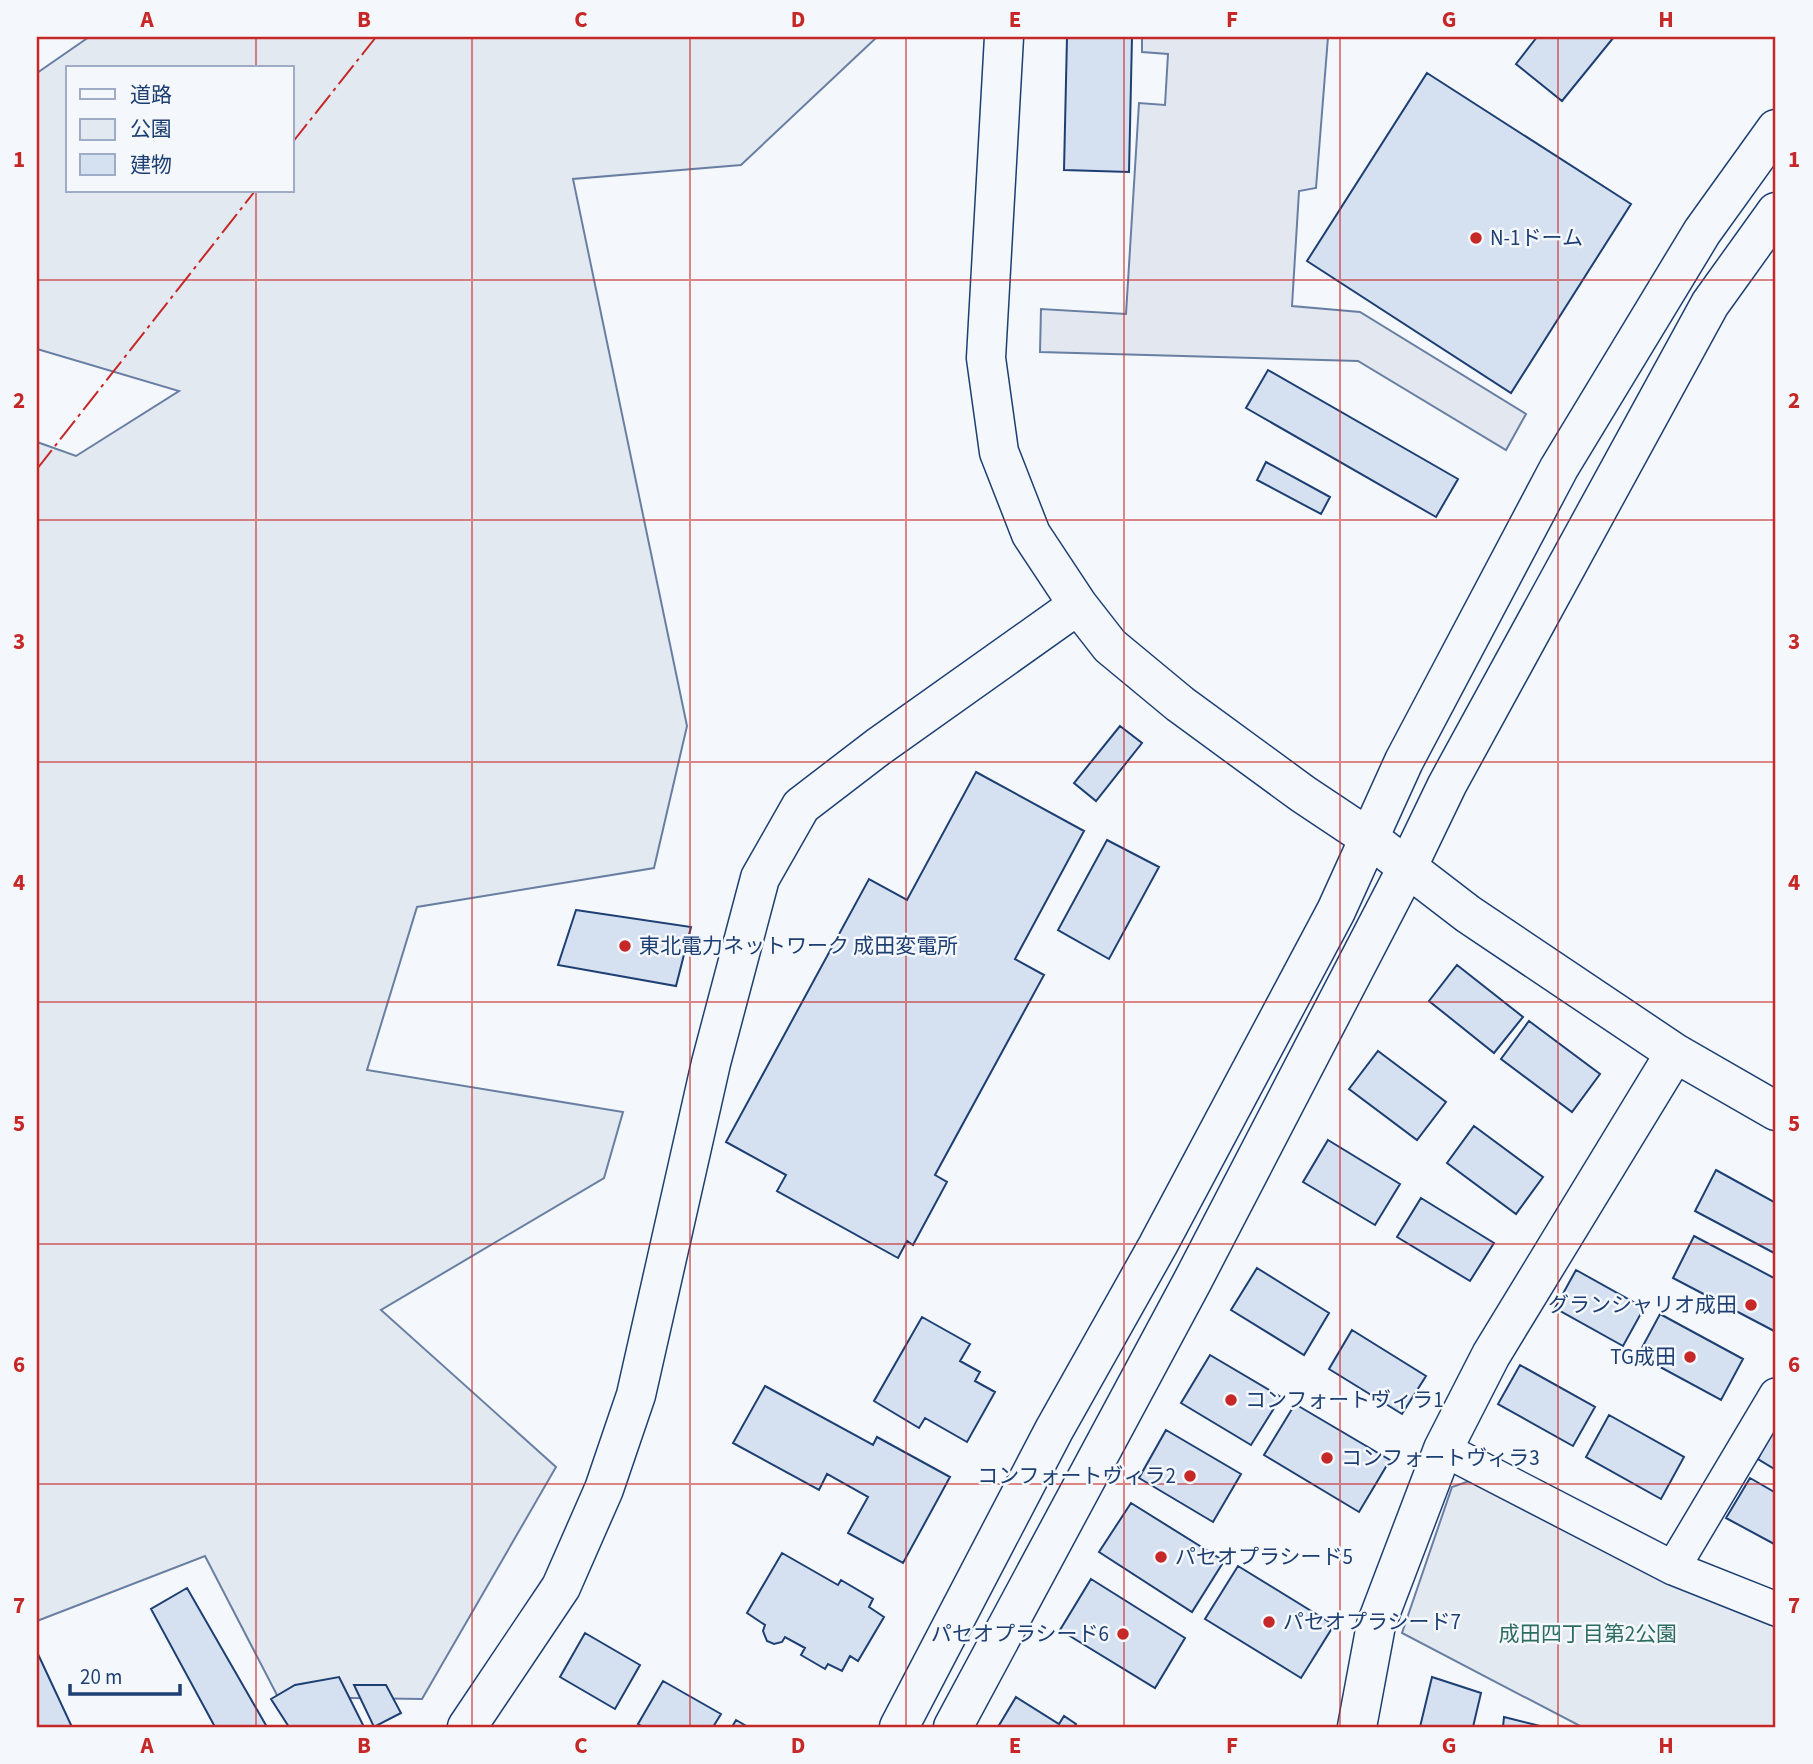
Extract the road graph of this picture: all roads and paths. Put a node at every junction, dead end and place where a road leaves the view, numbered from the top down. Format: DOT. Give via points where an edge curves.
graph roads {
  1 [pos="1004,37"];
  2 [pos="1776,129"];
  3 [pos="1776,212"];
  4 [pos="1077,605"];
  5 [pos="1369,838"];
  6 [pos="1408,866"];
  7 [pos="1675,1053"];
  8 [pos="1776,1111"];
  9 [pos="1776,1395"];
  10 [pos="1444,1449"];
  11 [pos="1674,1567"];
  12 [pos="1776,1608"];
  13 [pos="467,1727"];
  14 [pos="899,1727"];
  15 [pos="953,1727"];
  16 [pos="1357,1727"];
  1 -- 4 [label="street" via="986,358 999,452 1031,534"];
  2 -- 5 [label="street" via="1702,232 1559,468 1404,761"];
  3 -- 6 [label="street" via="1710,304 1453,773"];
  4 -- 5 [label="street" via="1110,646 1180,704"];
  4 -- 13 [label="street" via="801,806 760,878 711,1063 636,1395 604,1489 561,1587"];
  5 -- 6 [label="street"];
  5 -- 14 [label="street" via="1336,911 1048,1441"];
  6 -- 7 [label="street" via="1468,914"];
  6 -- 15 [label="street"];
  7 -- 8 [label="street"];
  7 -- 10 [label="street" via="1491,1355"];
  9 -- 11 [label="street"];
  10 -- 11 [label="street"];
  10 -- 16 [label="street" via="1376,1625"];
  11 -- 12 [label="street"];
}
